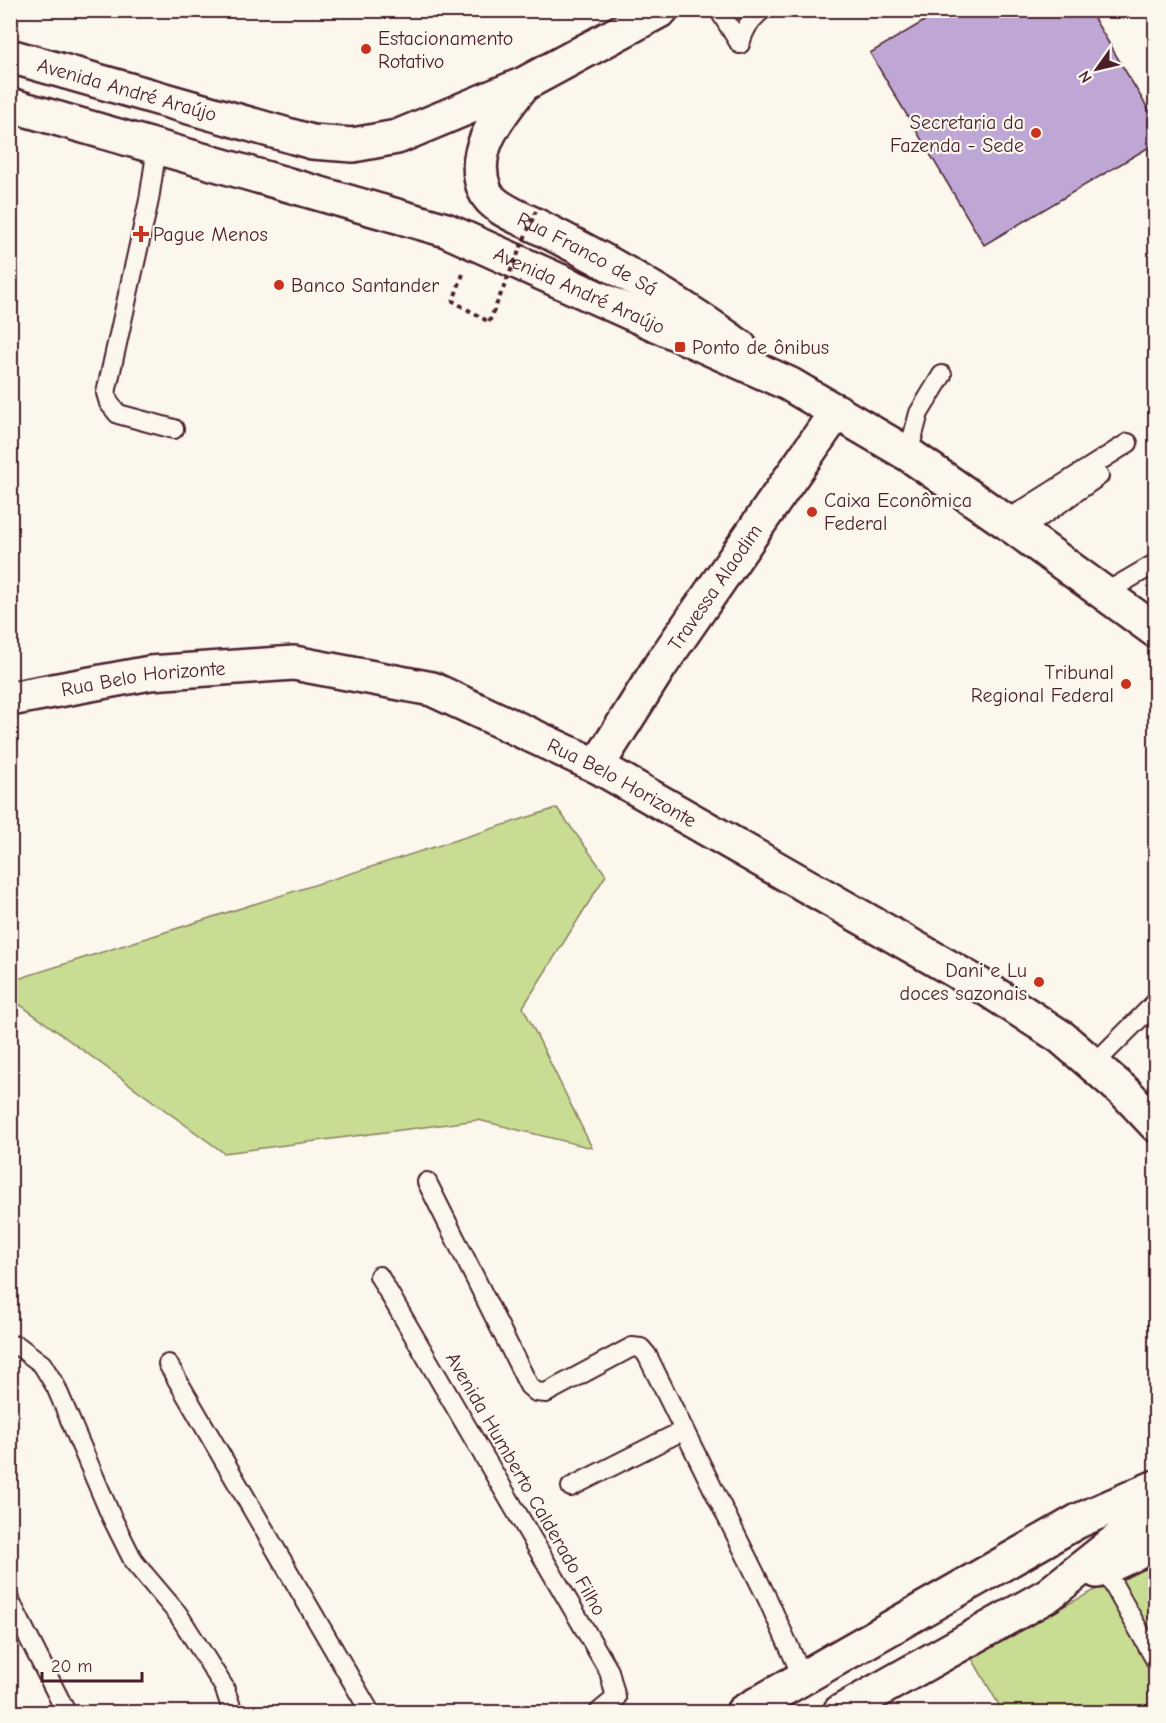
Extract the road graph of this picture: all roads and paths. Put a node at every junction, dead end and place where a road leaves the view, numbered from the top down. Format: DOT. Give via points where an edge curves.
graph roads {
  1 [pos="661,10"];
  2 [pos="719,10"];
  3 [pos="762,10"];
  4 [pos="10,56"];
  5 [pos="524,84"];
  6 [pos="11,108"];
  7 [pos="312,142"];
  8 [pos="157,147"];
  9 [pos="536,210"];
  10 [pos="453,302"];
  11 [pos="942,375"];
  12 [pos="789,384"];
  13 [pos="837,411"];
  14 [pos="174,429"];
  15 [pos="1131,448"];
  16 [pos="908,454"];
  17 [pos="1012,526"];
  18 [pos="1155,564"];
  19 [pos="1103,594"];
  20 [pos="1155,632"];
  21 [pos="10,699"];
  22 [pos="597,766"];
  23 [pos="1155,1002"];
  24 [pos="1093,1065"];
  25 [pos="1155,1125"];
  26 [pos="427,1182"];
  27 [pos="379,1275"];
  28 [pos="10,1345"];
  29 [pos="168,1364"];
  30 [pos="684,1430"];
  31 [pos="571,1487"];
  32 [pos="1155,1487"];
  33 [pos="1155,1509"];
  34 [pos="1155,1544"];
  35 [pos="1104,1568"];
  36 [pos="1048,1594"];
  37 [pos="10,1600"];
  38 [pos="1155,1661"];
  39 [pos="803,1678"];
  40 [pos="66,1713"];
  41 [pos="233,1713"];
  42 [pos="370,1713"];
  43 [pos="599,1713"];
  44 [pos="743,1713"];
  45 [pos="840,1713"];
  1 -- 5 [label="main road, Rua Franco de Sá"];
  2 -- 3 [label="lane" via="740,44 751,19"];
  4 -- 7 [label="main road, Avenida André Araújo"];
  5 -- 7 [label="main road, Rua Franco de Sá" via="398,137 353,145"];
  5 -- 12 [label="main road, Rua Franco de Sá" via="491,127 481,154 486,193 502,209 588,251 706,322"];
  6 -- 8 [label="main road, Avenida André Araújo"];
  8 -- 12 [label="main road, Avenida André Araújo" via="446,230"];
  8 -- 14 [label="lane" via="106,393 118,414"];
  9 -- 10 [label="path, bridge" via="489,322"];
  11 -- 16 [label="lane" via="919,413"];
  12 -- 13 [label="main road, Avenida André Araújo"];
  13 -- 16 [label="main road, Avenida André Araújo"];
  13 -- 22 [label="main road, Travessa Alaodim" via="660,666"];
  15 -- 17 [label="lane"];
  16 -- 17 [label="main road, Avenida André Araújo"];
  17 -- 19 [label="main road, Avenida André Araújo"];
  18 -- 19 [label="lane"];
  19 -- 20 [label="main road, Avenida André Araújo"];
  21 -- 22 [label="main road, Rua Belo Horizonte" via="150,673 294,663 432,688"];
  22 -- 24 [label="main road, Rua Belo Horizonte" via="987,989 1061,1037"];
  23 -- 24 [label="lane"];
  24 -- 25 [label="main road, Rua Belo Horizonte"];
  26 -- 30 [label="lane" via="529,1386 546,1393 632,1347 641,1348"];
  27 -- 43 [label="lane, Avenida Humberto Calderado Filho" via="609,1671 616,1698"];
  28 -- 41 [label="lane" via="18,1346 42,1364 56,1387 134,1562 178,1614 224,1687"];
  29 -- 42 [label="lane"];
  30 -- 31 [label="lane"];
  30 -- 39 [label="lane"];
  32 -- 39 [label="main road" via="1078,1521"];
  33 -- 36 [label="main road"];
  34 -- 35 [label="main road"];
  35 -- 36 [label="main road"];
  35 -- 38 [label="lane"];
  36 -- 45 [label="main road"];
  37 -- 40 [label="lane"];
  39 -- 44 [label="main road"];
}
